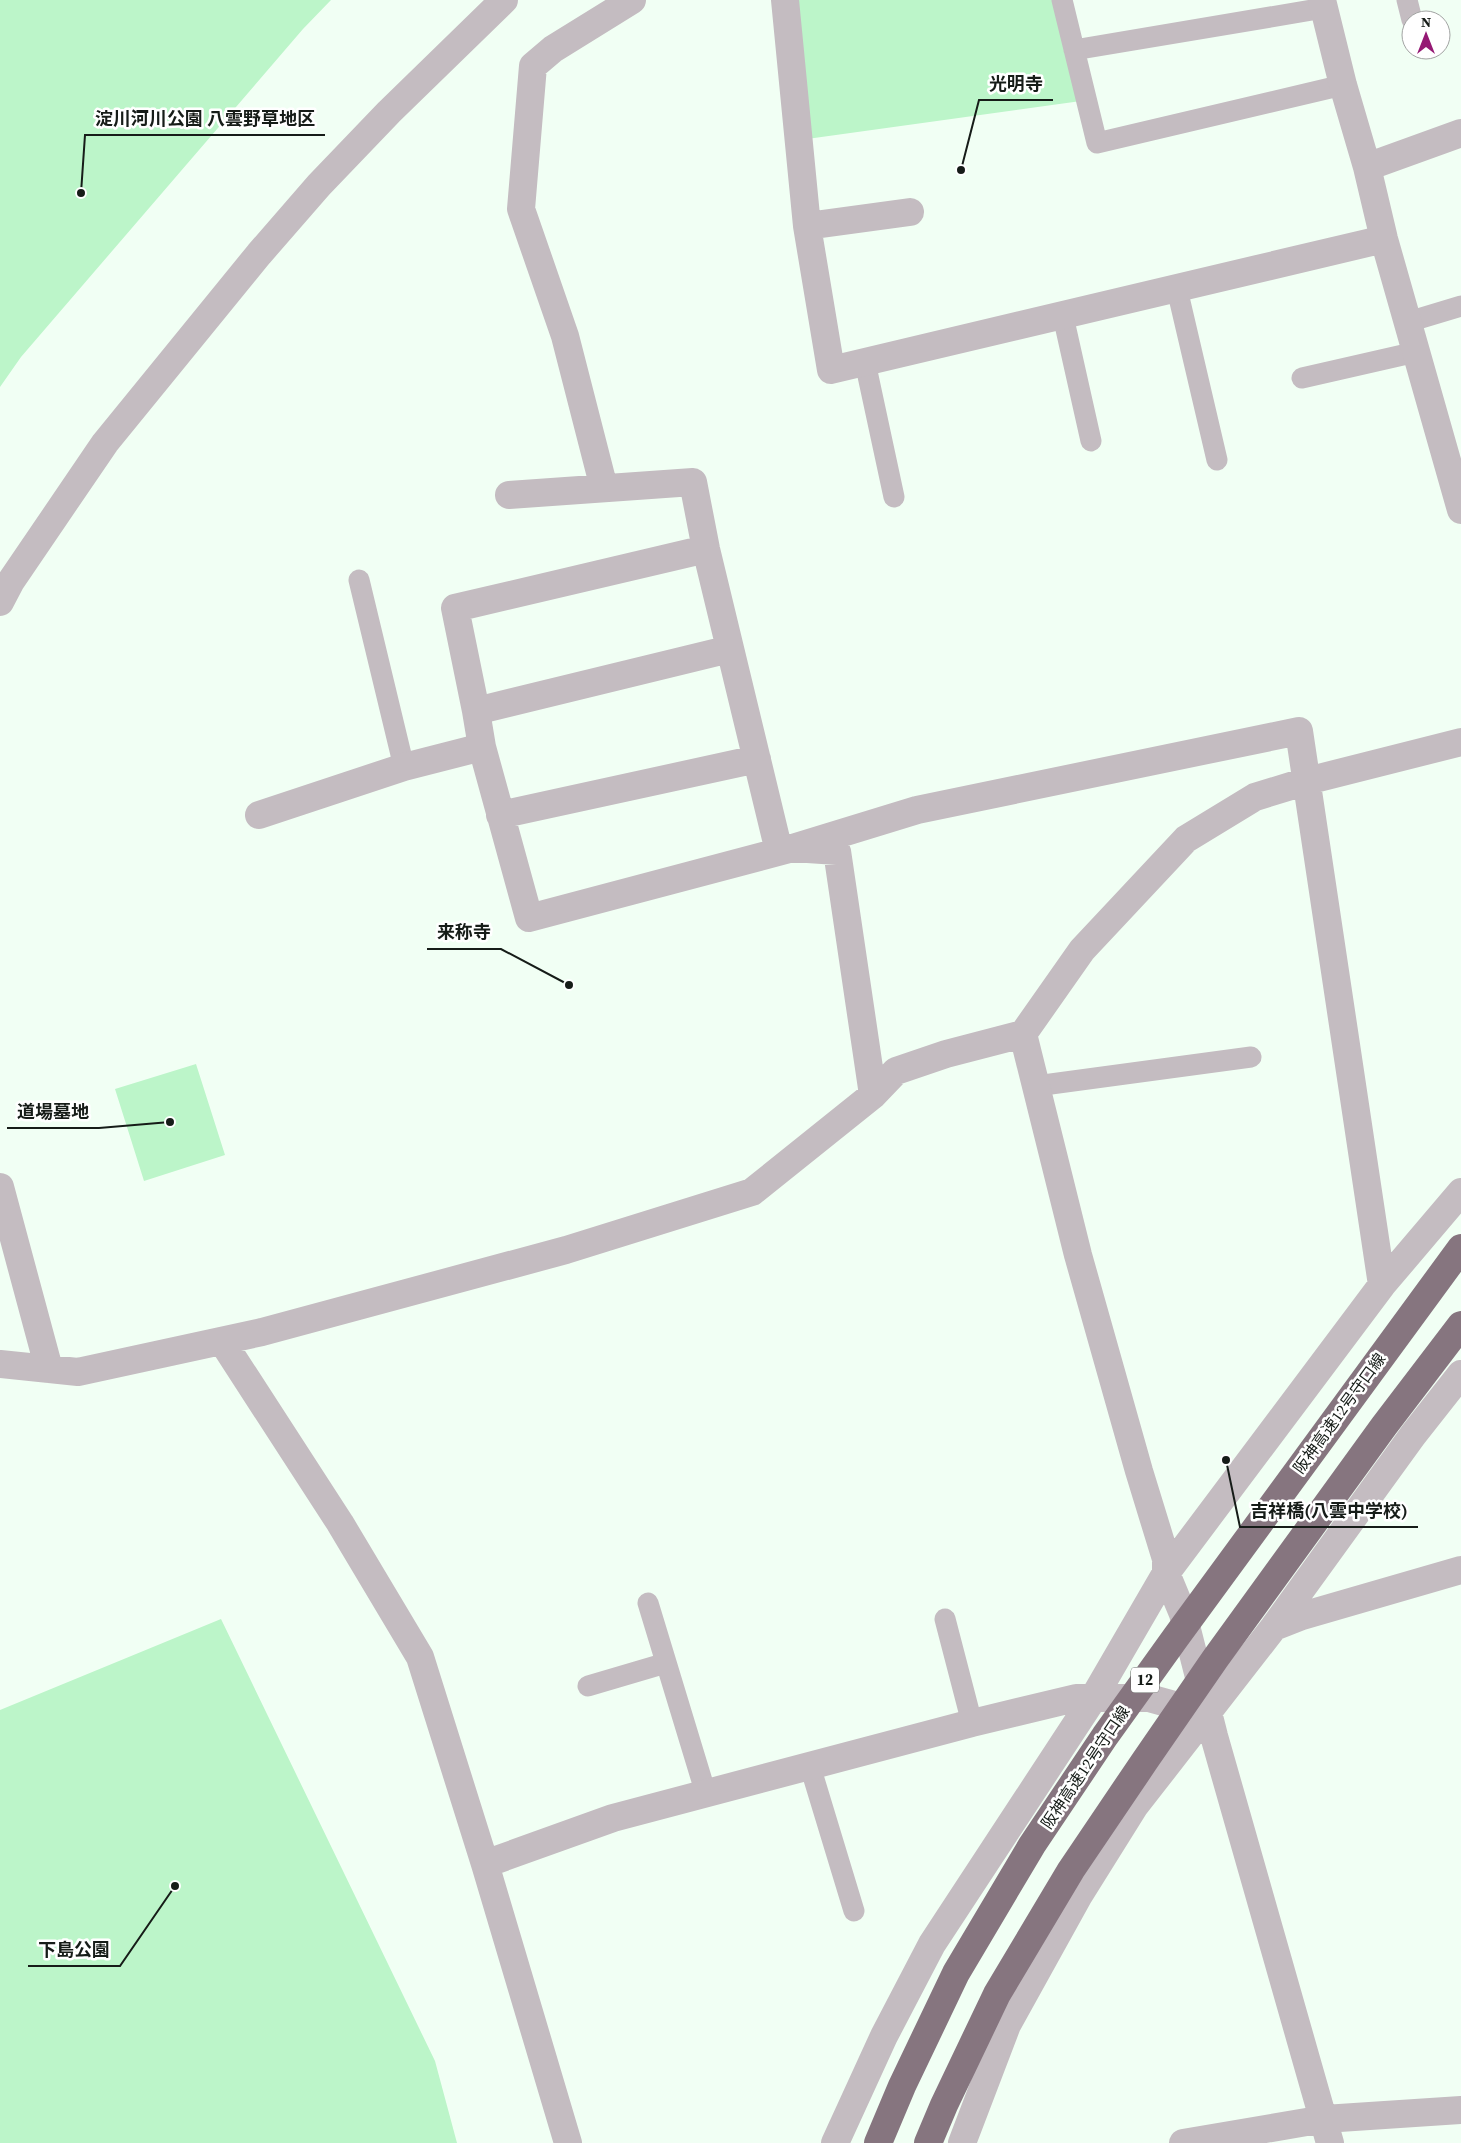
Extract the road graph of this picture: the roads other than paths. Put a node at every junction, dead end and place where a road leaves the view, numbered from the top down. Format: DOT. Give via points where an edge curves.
graph roads {
  1 [pos="504,0"];
  2 [pos="632,0"];
  3 [pos="785,0"];
  4 [pos="1062,0"];
  5 [pos="1323,4"];
  6 [pos="1074,50"];
  7 [pos="1343,85"];
  8 [pos="1461,132"];
  9 [pos="1367,166"];
  10 [pos="910,212"];
  11 [pos="807,226"];
  12 [pos="1384,239"];
  13 [pos="1177,288"];
  14 [pos="1461,306"];
  15 [pos="1063,316"];
  16 [pos="1408,322"];
  17 [pos="1416,352"];
  18 [pos="866,362"];
  19 [pos="1302,378"];
  20 [pos="1091,441"];
  21 [pos="1217,460"];
  22 [pos="604,488"];
  23 [pos="508,495"];
  24 [pos="894,497"];
  25 [pos="1461,510"];
  26 [pos="706,549"];
  27 [pos="358,580"];
  28 [pos="0,602"];
  29 [pos="730,649"];
  30 [pos="476,710"];
  31 [pos="1461,742"];
  32 [pos="482,747"];
  33 [pos="757,759"];
  34 [pos="404,767"];
  35 [pos="1307,781"];
  36 [pos="259,815"];
  37 [pos="500,815"];
  38 [pos="793,848"];
  39 [pos="1023,1034"];
  40 [pos="1251,1057"];
  41 [pos="1036,1086"];
  42 [pos="873,1095"];
  43 [pos="0,1187"];
  44 [pos="1461,1192"];
  45 [pos="1461,1248"];
  46 [pos="1382,1285"];
  47 [pos="1461,1324"];
  48 [pos="222,1341"];
  49 [pos="0,1364"];
  50 [pos="49,1369"];
  51 [pos="1461,1374"];
  52 [pos="1461,1570"];
  53 [pos="1166,1573"];
  54 [pos="648,1603"];
  55 [pos="945,1619"];
  56 [pos="1274,1627"];
  57 [pos="666,1663"];
  58 [pos="588,1686"];
  59 [pos="1094,1697"];
  60 [pos="1208,1714"];
  61 [pos="972,1723"];
  62 [pos="810,1766"];
  63 [pos="706,1794"];
  64 [pos="485,1864"];
  65 [pos="854,1911"];
  66 [pos="1461,2110"];
  67 [pos="1327,2131"];
  68 [pos="1224,2140"];
  69 [pos="568,2143"];
  70 [pos="836,2143"];
  71 [pos="878,2143"];
  72 [pos="928,2143"];
  73 [pos="962,2143"];
  74 [pos="1183,2143"];
  1 -- 28 [label="street" via="389,112 259,254 105,442"];
  2 -- 22 [label="street" via="553,49 533,66 521,209 566,336"];
  3 -- 11 [label="street"];
  4 -- 6 [label="lane"];
  5 -- 6 [label="lane"];
  5 -- 7 [label="street"];
  6 -- 7 [label="lane" via="1097,143"];
  7 -- 9 [label="street"];
  8 -- 9 [label="street"];
  9 -- 12 [label="street"];
  10 -- 11 [label="street"];
  11 -- 18 [label="street" via="831,370"];
  12 -- 13 [label="street"];
  12 -- 16 [label="street"];
  13 -- 15 [label="street"];
  13 -- 21 [label="lane"];
  14 -- 16 [label="lane"];
  15 -- 18 [label="street"];
  15 -- 20 [label="lane"];
  16 -- 17 [label="street"];
  17 -- 19 [label="lane"];
  17 -- 25 [label="street"];
  18 -- 24 [label="lane"];
  22 -- 23 [label="street"];
  22 -- 26 [label="street" via="693,482"];
  26 -- 29 [label="street"];
  26 -- 30 [label="street" via="455,608"];
  27 -- 34 [label="lane"];
  29 -- 30 [label="street"];
  29 -- 33 [label="street"];
  30 -- 32 [label="street"];
  31 -- 35 [label="street"];
  32 -- 34 [label="street"];
  32 -- 37 [label="street"];
  33 -- 37 [label="street"];
  33 -- 38 [label="street" via="778,847"];
  34 -- 36 [label="street"];
  35 -- 38 [label="street" via="1299,732 917,810"];
  35 -- 39 [label="street" via="1256,797 1186,839 1082,950"];
  35 -- 46 [label="street"];
  37 -- 38 [label="street" via="529,918"];
  38 -- 42 [label="street" via="837,851"];
  39 -- 41 [label="street"];
  39 -- 42 [label="street" via="896,1071"];
  40 -- 41 [label="lane"];
  41 -- 53 [label="street" via="1078,1254 1166,1559"];
  42 -- 48 [label="street" via="752,1192 566,1250"];
  43 -- 50 [label="street"];
  44 -- 46 [label="street"];
  45 -- 71 [label="highway, 阪神高速12号守口線 / 12, bridge" via="1176,1637 1032,1845 956,1973"];
  46 -- 53 [label="street"];
  47 -- 72 [label="highway, bridge" via="1215,1659 1071,1870 997,1994"];
  48 -- 50 [label="street" via="78,1372"];
  48 -- 64 [label="street" via="340,1523 420,1657"];
  49 -- 50 [label="street"];
  51 -- 56 [label="street"];
  52 -- 56 [label="street"];
  53 -- 59 [label="street"];
  53 -- 60 [label="street" via="1183,1614"];
  54 -- 57 [label="lane"];
  55 -- 61 [label="lane"];
  56 -- 60 [label="street"];
  57 -- 58 [label="lane"];
  57 -- 63 [label="lane"];
  59 -- 60 [label="street" via="1149,1698"];
  59 -- 61 [label="street" via="1076,1698"];
  59 -- 70 [label="street" via="932,1944 884,2036"];
  60 -- 67 [label="street"];
  60 -- 73 [label="street" via="1134,1807 1079,1895 1007,2025"];
  61 -- 62 [label="street"];
  62 -- 63 [label="street"];
  62 -- 65 [label="lane"];
  63 -- 64 [label="street" via="613,1818"];
  64 -- 69 [label="street"];
  66 -- 67 [label="street"];
  67 -- 68 [label="street"];
  68 -- 74 [label="street"];
}
